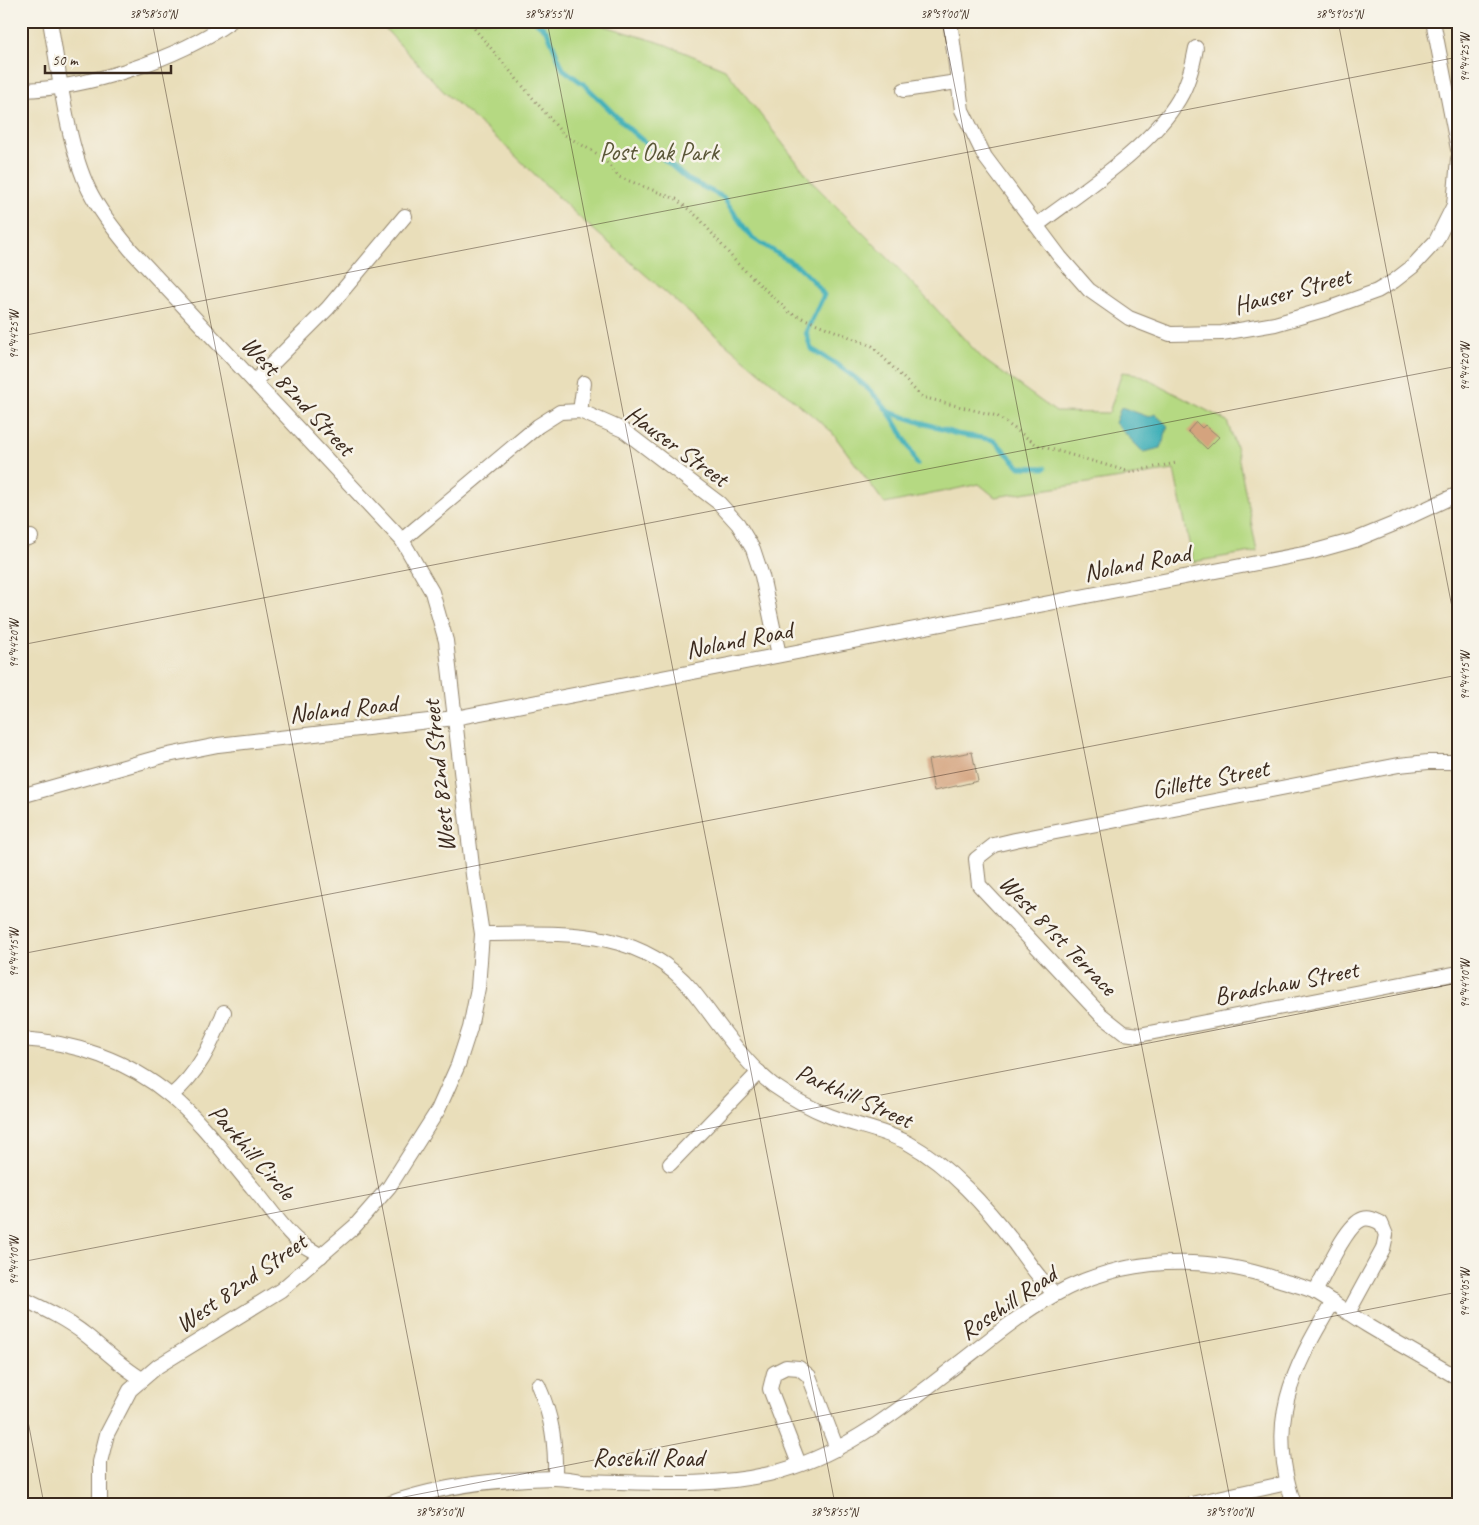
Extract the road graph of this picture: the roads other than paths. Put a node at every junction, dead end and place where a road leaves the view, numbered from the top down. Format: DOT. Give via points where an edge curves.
graph roads {
  1 [pos="50,21"];
  2 [pos="231,21"];
  3 [pos="950,21"];
  4 [pos="1433,21"];
  5 [pos="1196,48"];
  6 [pos="957,82"];
  7 [pos="62,86"];
  8 [pos="21,90"];
  9 [pos="904,90"];
  10 [pos="1458,149"];
  11 [pos="1458,159"];
  12 [pos="405,216"];
  13 [pos="1037,225"];
  14 [pos="255,381"];
  15 [pos="584,383"];
  16 [pos="580,410"];
  17 [pos="1458,494"];
  18 [pos="402,540"];
  19 [pos="778,655"];
  20 [pos="455,718"];
  21 [pos="1458,762"];
  22 [pos="21,796"];
  23 [pos="976,860"];
  24 [pos="482,934"];
  25 [pos="1458,973"];
  26 [pos="224,1012"];
  27 [pos="1124,1033"];
  28 [pos="21,1039"];
  29 [pos="759,1072"];
  30 [pos="171,1096"];
  31 [pos="670,1164"];
  32 [pos="321,1256"];
  33 [pos="1316,1292"];
  34 [pos="1055,1294"];
  35 [pos="21,1298"];
  36 [pos="1333,1302"];
  37 [pos="1348,1313"];
  38 [pos="1458,1378"];
  39 [pos="142,1379"];
  40 [pos="538,1385"];
  41 [pos="837,1449"];
  42 [pos="799,1464"];
  43 [pos="555,1478"];
  44 [pos="1287,1483"];
  45 [pos="390,1503"];
  46 [pos="100,1504"];
  47 [pos="1191,1504"];
  48 [pos="1294,1504"];
  1 -- 7 [label="street, West 82nd Street"];
  2 -- 7 [label="street" via="168,55 98,79"];
  3 -- 6 [label="street, Hauser Street"];
  4 -- 10 [label="street"];
  5 -- 13 [label="street" via="1180,98 1168,115 1111,169"];
  6 -- 9 [label="street"];
  6 -- 13 [label="street, Hauser Street" via="962,110 985,157"];
  7 -- 8 [label="street"];
  7 -- 14 [label="street, West 82nd Street" via="81,172 105,218 131,250"];
  11 -- 13 [label="street, Hauser Street" via="1454,205 1436,240 1412,267 1394,281 1368,294 1297,318 1231,331 1170,334 1129,318 1089,290"];
  12 -- 14 [label="street" via="328,308"];
  14 -- 18 [label="street, West 82nd Street"];
  15 -- 16 [label="street"];
  16 -- 18 [label="street" via="560,412 538,426"];
  16 -- 19 [label="street, Hauser Street" via="623,430 719,502 738,524 753,549 762,576"];
  17 -- 19 [label="street, Noland Road" via="1355,540 1308,552"];
  18 -- 20 [label="street, West 82nd Street" via="432,592 446,641"];
  19 -- 20 [label="street, Noland Road"];
  20 -- 22 [label="street, Noland Road" via="218,746 163,756"];
  20 -- 24 [label="street, West 82nd Street"];
  21 -- 23 [label="street, Gillette Street" via="1399,765 1015,840 994,845"];
  23 -- 27 [label="street, West 81st Terrace" via="979,885 1100,1014"];
  24 -- 29 [label="street, Parkhill Street" via="577,934 605,938 647,954 691,988"];
  24 -- 32 [label="street, West 82nd Street" via="478,988 470,1028 438,1110 388,1187 355,1226"];
  25 -- 27 [label="street, Bradshaw Street" via="1139,1035"];
  26 -- 30 [label="street, Parkhill Circle" via="202,1064"];
  28 -- 30 [label="street, Parkhill Circle" via="83,1049 121,1064"];
  29 -- 31 [label="street"];
  29 -- 34 [label="street, Parkhill Street" via="806,1105 885,1133 931,1158 988,1214 1037,1277"];
  30 -- 32 [label="street, Parkhill Circle" via="193,1117 298,1241"];
  32 -- 39 [label="street, West 82nd Street" via="274,1294"];
  33 -- 34 [label="street, Rosehill Road" via="1250,1270 1214,1263 1168,1262 1099,1275"];
  33 -- 36 [label="street, Rosehill Road"];
  33 -- 37 [label="street" via="1350,1229 1361,1220 1372,1218 1382,1223 1386,1235 1383,1249"];
  34 -- 41 [label="street, Rosehill Road" via="1022,1315 889,1418"];
  35 -- 39 [label="street" via="61,1318 123,1368"];
  36 -- 37 [label="street, Rosehill Road"];
  36 -- 44 [label="street" via="1313,1335 1290,1387 1282,1437"];
  37 -- 38 [label="street, Rosehill Road"];
  39 -- 46 [label="street, West 82nd Street" via="130,1390 107,1434 100,1462"];
  40 -- 43 [label="street, Rosehill Road" via="553,1428"];
  41 -- 42 [label="street, Rosehill Road"];
  41 -- 42 [label="street" via="809,1376 799,1368 786,1367 774,1374 770,1389"];
  42 -- 43 [label="street, Rosehill Road" via="743,1479 704,1482"];
  43 -- 45 [label="street, Rosehill Road" via="450,1486"];
  44 -- 47 [label="street"];
  44 -- 48 [label="street"];
}
